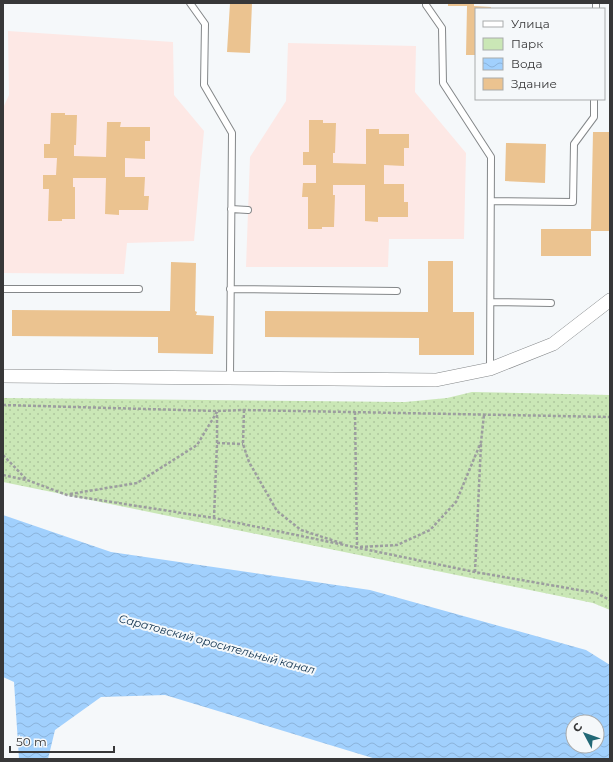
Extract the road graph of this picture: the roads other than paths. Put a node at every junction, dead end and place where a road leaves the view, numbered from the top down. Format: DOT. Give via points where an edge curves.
graph roads {
  1 [pos="190,3"];
  2 [pos="426,3"];
  3 [pos="594,100"];
  4 [pos="491,201"];
  5 [pos="231,209"];
  6 [pos="248,210"];
  7 [pos="139,289"];
  8 [pos="230,289"];
  9 [pos="3,290"];
  10 [pos="397,291"];
  11 [pos="610,300"];
  12 [pos="491,302"];
  13 [pos="551,303"];
  14 [pos="490,369"];
  15 [pos="3,376"];
  16 [pos="230,377"];
  1 -- 5 [label="lane" via="206,24 204,85 232,133"];
  2 -- 4 [label="lane" via="442,28 443,83 491,157"];
  3 -- 4 [label="lane" via="594,117 574,144 573,202"];
  4 -- 12 [label="lane"];
  5 -- 6 [label="lane"];
  5 -- 8 [label="lane"];
  7 -- 9 [label="lane"];
  8 -- 10 [label="lane"];
  8 -- 16 [label="lane"];
  11 -- 14 [label="street" via="553,344"];
  12 -- 13 [label="lane"];
  12 -- 14 [label="lane"];
  14 -- 16 [label="street" via="436,380"];
  15 -- 16 [label="street"];
}
